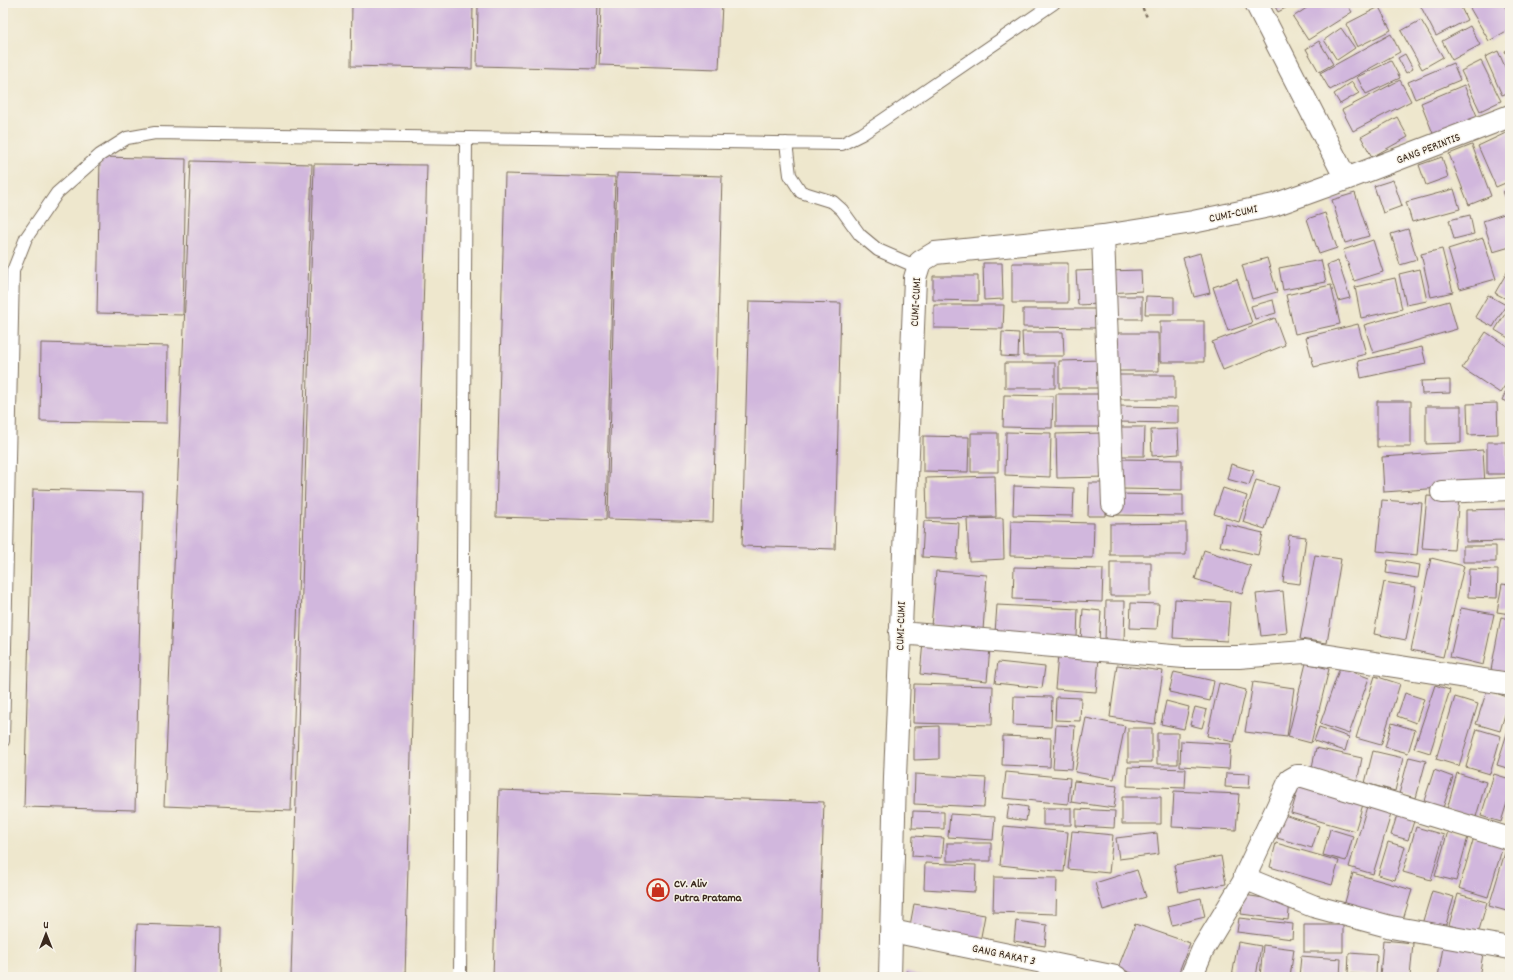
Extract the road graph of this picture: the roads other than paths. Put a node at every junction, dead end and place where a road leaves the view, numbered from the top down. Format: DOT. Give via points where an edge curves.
graph roads {
  1 [pos="1054,3"];
  2 [pos="1256,3"];
  3 [pos="1510,116"];
  4 [pos="466,138"];
  5 [pos="786,143"];
  6 [pos="1346,179"];
  7 [pos="1103,236"];
  8 [pos="917,267"];
  9 [pos="1510,489"];
  10 [pos="1442,492"];
  11 [pos="1113,504"];
  12 [pos="900,633"];
  13 [pos="1510,684"];
  14 [pos="3,741"];
  15 [pos="1510,839"];
  16 [pos="1246,878"];
  17 [pos="892,930"];
  18 [pos="1510,948"];
  19 [pos="460,977"];
  20 [pos="890,977"];
  21 [pos="1116,977"];
  22 [pos="1191,977"];
  1 -- 5 [label="lane" via="862,134 842,144"];
  2 -- 6 [label="street"];
  3 -- 6 [label="street, GANG PERINTIS"];
  4 -- 5 [label="lane"];
  4 -- 14 [label="lane" via="155,133 127,138 100,155 57,194 26,238 13,271"];
  4 -- 19 [label="lane"];
  5 -- 8 [label="lane" via="790,175 801,192 833,202 860,234 878,250"];
  6 -- 7 [label="street, CUMI-CUMI" via="1274,205 1193,222"];
  7 -- 8 [label="street, CUMI-CUMI" via="935,253 925,258"];
  7 -- 11 [label="street"];
  8 -- 12 [label="street, CUMI-CUMI"];
  9 -- 10 [label="street"];
  12 -- 13 [label="street" via="1184,657 1239,658 1304,652"];
  12 -- 17 [label="street, CUMI-CUMI"];
  15 -- 16 [label="street" via="1297,776 1290,780 1245,872"];
  16 -- 18 [label="street" via="1313,906 1391,927"];
  16 -- 22 [label="street" via="1203,949"];
  17 -- 20 [label="street, CUMI-CUMI"];
  17 -- 21 [label="street, GANG RAKAT 3"];
}
